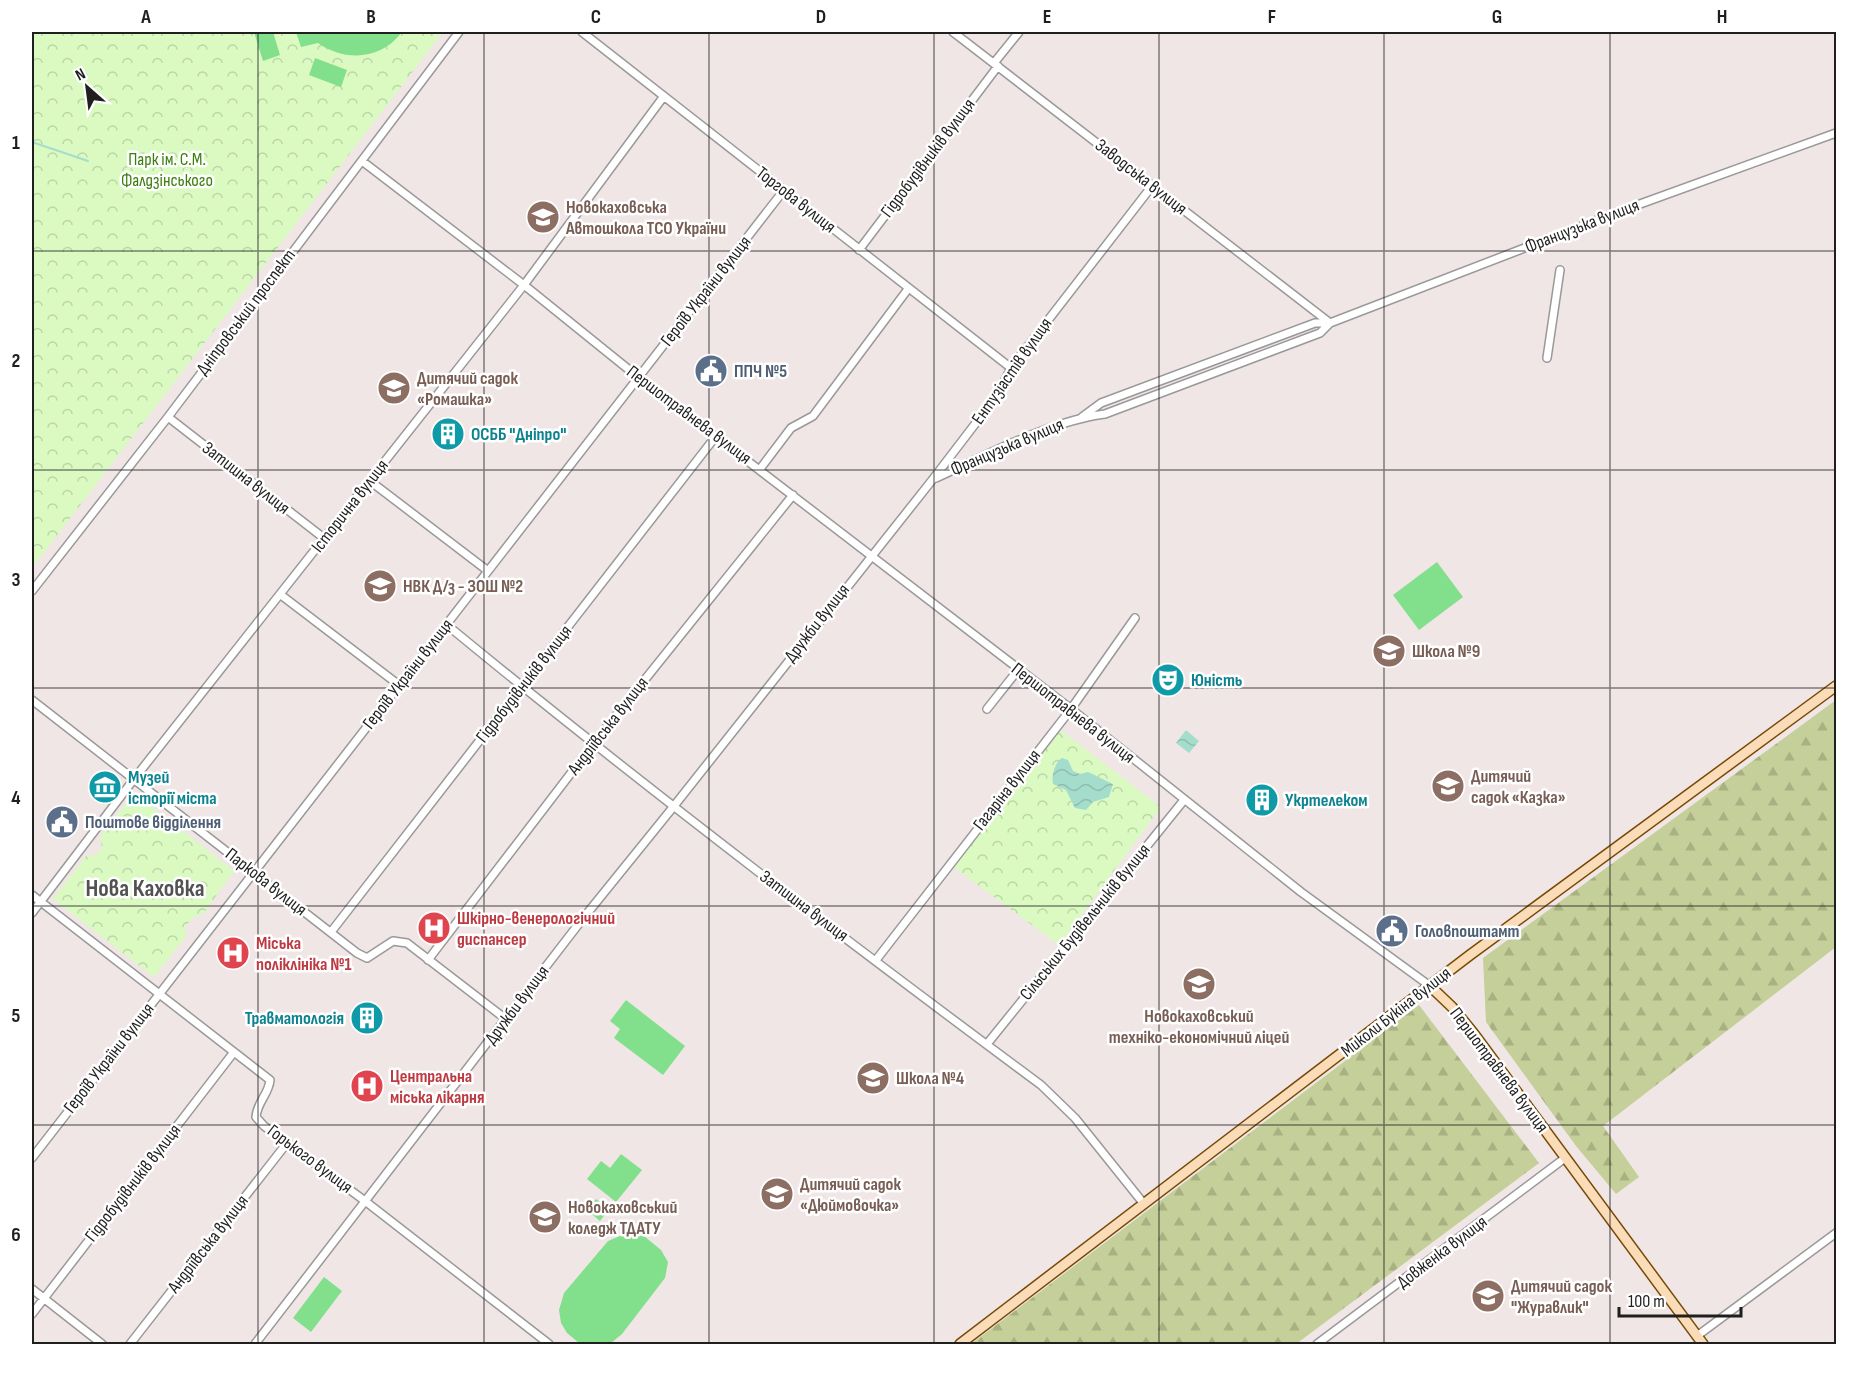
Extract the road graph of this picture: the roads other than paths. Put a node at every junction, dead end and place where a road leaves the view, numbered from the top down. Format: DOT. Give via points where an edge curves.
graph roads {
  1 [pos="459,32"];
  2 [pos="582,32"];
  3 [pos="953,32"];
  4 [pos="1019,32"];
  5 [pos="996,65"];
  6 [pos="664,96"];
  7 [pos="1836,133"];
  8 [pos="362,161"];
  9 [pos="1152,186"];
  10 [pos="784,190"];
  11 [pos="859,250"];
  12 [pos="1560,270"];
  13 [pos="524,285"];
  14 [pos="908,289"];
  15 [pos="1330,323"];
  16 [pos="1548,358"];
  17 [pos="1011,368"];
  18 [pos="638,377"];
  19 [pos="168,417"];
  20 [pos="1082,417"];
  21 [pos="716,436"];
  22 [pos="760,469"];
  23 [pos="933,479"];
  24 [pos="370,481"];
  25 [pos="793,495"];
  26 [pos="324,539"];
  27 [pos="871,556"];
  28 [pos="488,571"];
  29 [pos="32,591"];
  30 [pos="281,595"];
  31 [pos="1136,618"];
  32 [pos="447,625"];
  33 [pos="1018,670"];
  34 [pos="399,685"];
  35 [pos="1836,686"];
  36 [pos="522,687"];
  37 [pos="32,700"];
  38 [pos="987,709"];
  39 [pos="1071,709"];
  40 [pos="594,743"];
  41 [pos="134,779"];
  42 [pos="1184,800"];
  43 [pos="674,806"];
  44 [pos="252,872"];
  45 [pos="32,895"];
  46 [pos="40,902"];
  47 [pos="32,913"];
  48 [pos="331,932"];
  49 [pos="428,960"];
  50 [pos="876,960"];
  51 [pos="1430,986"];
  52 [pos="159,994"];
  53 [pos="507,1020"];
  54 [pos="987,1044"];
  55 [pos="234,1052"];
  56 [pos="286,1143"];
  57 [pos="32,1158"];
  58 [pos="1565,1158"];
  59 [pos="365,1201"];
  60 [pos="1144,1204"];
  61 [pos="1836,1233"];
  62 [pos="32,1289"];
  63 [pos="44,1298"];
  64 [pos="32,1314"];
  65 [pos="1700,1340"];
  66 [pos="102,1344"];
  67 [pos="130,1344"];
  68 [pos="255,1344"];
  69 [pos="549,1344"];
  70 [pos="960,1344"];
  71 [pos="1317,1344"];
  1 -- 8 [label="street, Дніпровський проспект"];
  2 -- 6 [label="street, Торгова вулиця"];
  3 -- 5 [label="street, Заводська вулиця"];
  4 -- 5 [label="street, Гідробудівників вулиця"];
  5 -- 9 [label="street, Заводська вулиця"];
  5 -- 11 [label="street, Гідробудівників вулиця"];
  6 -- 10 [label="street, Торгова вулиця"];
  6 -- 13 [label="street, Історична вулиця"];
  7 -- 15 [label="street, Французька вулиця"];
  8 -- 13 [label="street, Першотравнева вулиця"];
  8 -- 19 [label="street, Дніпровський проспект"];
  9 -- 15 [label="street, Заводська вулиця"];
  9 -- 17 [label="street, Ентузіастів вулиця"];
  10 -- 11 [label="street, Торгова вулиця"];
  10 -- 18 [label="street, Героїв України вулиця"];
  11 -- 14 [label="street, Торгова вулиця"];
  12 -- 16 [label="street"];
  13 -- 18 [label="street, Першотравнева вулиця"];
  13 -- 24 [label="street, Історична вулиця"];
  14 -- 17 [label="street, Торгова вулиця"];
  14 -- 22 [label="street" via="813,416 791,428"];
  15 -- 20 [label="street, Французька вулиця" via="1315,323 1101,403"];
  15 -- 20 [label="street, Французька вулиця" via="1320,333 1218,372 1105,414"];
  17 -- 23 [label="street, Ентузіастів вулиця" via="998,394"];
  18 -- 21 [label="street, Першотравнева вулиця"];
  18 -- 28 [label="street, Героїв України вулиця"];
  19 -- 26 [label="street, Затишна вулиця"];
  19 -- 29 [label="street, Дніпровський проспект"];
  20 -- 23 [label="street, Французька вулиця"];
  21 -- 22 [label="street, Першотравнева вулиця"];
  21 -- 36 [label="street, Гідробудівників вулиця"];
  22 -- 25 [label="street, Першотравнева вулиця"];
  23 -- 27 [label="street, Ентузіастів вулиця"];
  24 -- 26 [label="street, Історична вулиця"];
  24 -- 28 [label="street"];
  25 -- 27 [label="street, Першотравнева вулиця"];
  25 -- 40 [label="street, Андріївська вулиця"];
  26 -- 30 [label="street, Історична вулиця"];
  27 -- 33 [label="street, Першотравнева вулиця"];
  27 -- 43 [label="street, Дружби вулиця"];
  28 -- 32 [label="street, Героїв України вулиця"];
  30 -- 34 [label="street"];
  30 -- 41 [label="street, Історична вулиця"];
  31 -- 39 [label="street, Гагаріна вулиця"];
  32 -- 34 [label="street, Героїв України вулиця"];
  32 -- 36 [label="street, Затишна вулиця"];
  33 -- 38 [label="street"];
  33 -- 39 [label="street, Першотравнева вулиця"];
  34 -- 44 [label="street, Героїв України вулиця"];
  35 -- 51 [label="street, Миколи Букіна вулиця"];
  36 -- 40 [label="street, Затишна вулиця"];
  36 -- 48 [label="street, Гідробудівників вулиця"];
  37 -- 41 [label="street, Паркова вулиця"];
  39 -- 42 [label="street, Першотравнева вулиця"];
  39 -- 50 [label="street, Гагаріна вулиця"];
  40 -- 43 [label="street, Затишна вулиця"];
  40 -- 49 [label="street, Андріївська вулиця"];
  41 -- 44 [label="street, Паркова вулиця"];
  41 -- 46 [label="street, Історична вулиця"];
  42 -- 51 [label="street, Першотравнева вулиця"];
  42 -- 54 [label="street, Сільських Будівельників вулиця"];
  43 -- 50 [label="street, Затишна вулиця"];
  43 -- 53 [label="street, Дружби вулиця"];
  44 -- 48 [label="street, Паркова вулиця"];
  44 -- 52 [label="street, Героїв України вулиця"];
  45 -- 46 [label="street, Горького вулиця"];
  46 -- 47 [label="street, Історична вулиця"];
  46 -- 52 [label="street, Горького вулиця"];
  48 -- 49 [label="street, Паркова вулиця" via="367,958 393,941 407,943"];
  49 -- 53 [label="street, Паркова вулиця"];
  50 -- 54 [label="street, Затишна вулиця"];
  51 -- 58 [label="street, Першотравнева вулиця" via="1452,1007"];
  51 -- 60 [label="street, Миколи Букіна вулиця"];
  52 -- 55 [label="street, Горького вулиця"];
  52 -- 57 [label="street, Героїв України вулиця"];
  53 -- 59 [label="street, Дружби вулиця"];
  54 -- 60 [label="street, Затишна вулиця" via="1041,1085 1075,1118"];
  55 -- 56 [label="street, Горького вулиця" via="270,1080 256,1117"];
  55 -- 63 [label="street, Гідробудівників вулиця"];
  56 -- 59 [label="street, Горького вулиця"];
  56 -- 67 [label="street, Андріївська вулиця"];
  58 -- 65 [label="street, Першотравнева вулиця"];
  58 -- 71 [label="street, Довженка вулиця"];
  59 -- 68 [label="street, Дружби вулиця"];
  59 -- 69 [label="street, Горького вулиця"];
  60 -- 70 [label="street, Миколи Букіна вулиця"];
  61 -- 65 [label="street"];
  62 -- 63 [label="street"];
  63 -- 64 [label="street, Гідробудівників вулиця"];
  63 -- 66 [label="street"];
}
